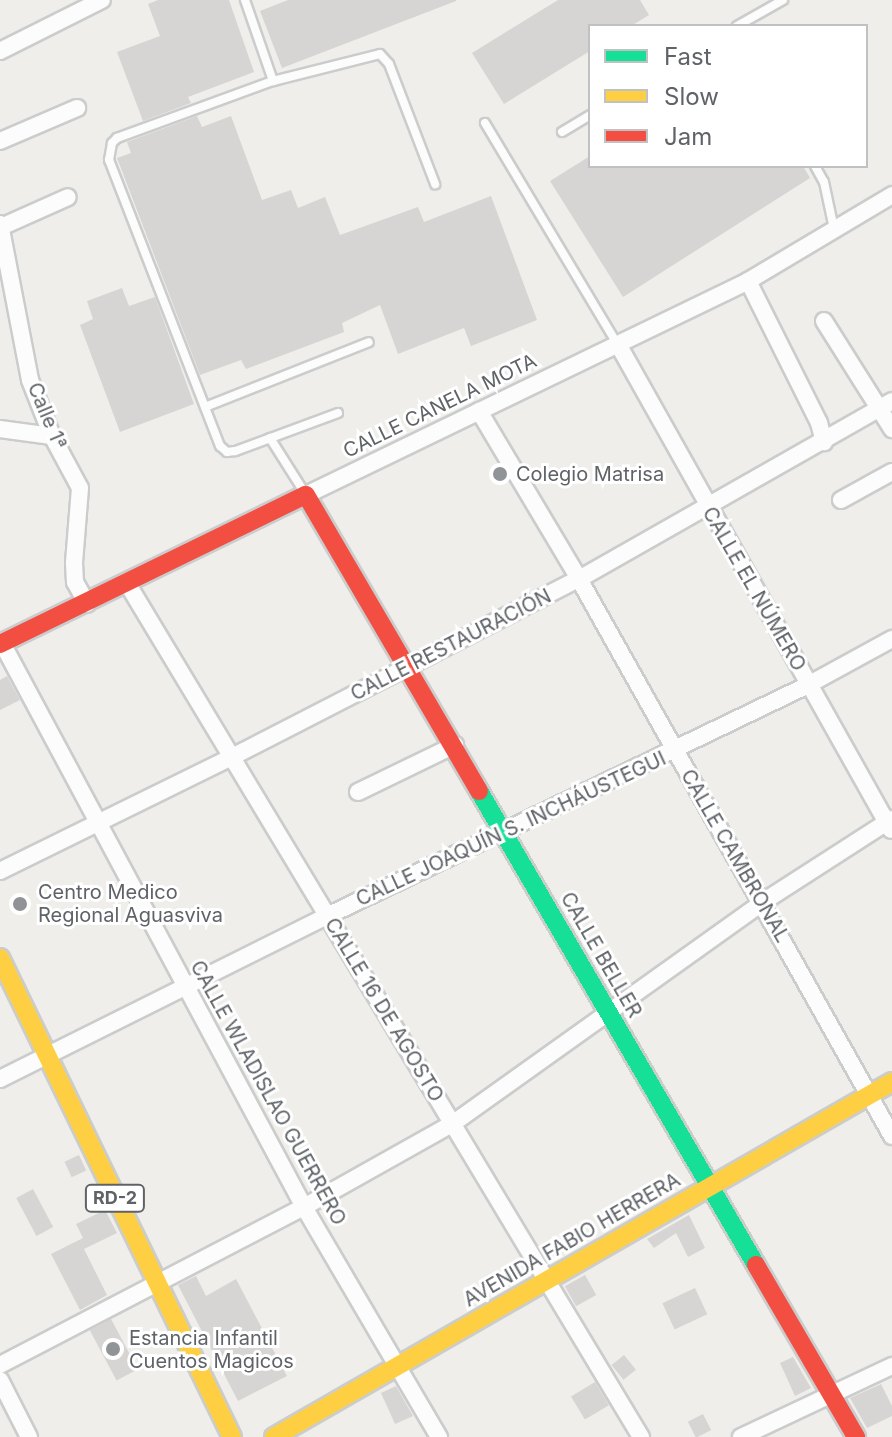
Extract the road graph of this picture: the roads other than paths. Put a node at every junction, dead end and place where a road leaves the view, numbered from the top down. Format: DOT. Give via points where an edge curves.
graph roads {
  1 [pos="102,0"];
  2 [pos="245,0"];
  3 [pos="783,0"];
  4 [pos="741,24"];
  5 [pos="0,51"];
  6 [pos="273,81"];
  7 [pos="77,108"];
  8 [pos="588,116"];
  9 [pos="485,123"];
  10 [pos="562,132"];
  11 [pos="0,141"];
  12 [pos="816,168"];
  13 [pos="435,184"];
  14 [pos="892,195"];
  15 [pos="68,197"];
  16 [pos="0,225"];
  17 [pos="834,230"];
  18 [pos="748,281"];
  19 [pos="7,308"];
  20 [pos="824,321"];
  21 [pos="369,342"];
  22 [pos="619,346"];
  23 [pos="886,405"];
  24 [pos="205,407"];
  25 [pos="479,411"];
  26 [pos="338,413"];
  27 [pos="0,429"];
  28 [pos="892,429"];
  29 [pos="52,436"];
  30 [pos="270,438"];
  31 [pos="824,442"];
  32 [pos="892,472"];
  33 [pos="306,495"];
  34 [pos="841,500"];
  35 [pos="707,507"];
  36 [pos="579,579"];
  37 [pos="127,583"];
  38 [pos="87,604"];
  39 [pos="892,639"];
  40 [pos="1,642"];
  41 [pos="410,667"];
  42 [pos="808,685"];
  43 [pos="455,745"];
  44 [pos="673,752"];
  45 [pos="232,757"];
  46 [pos="358,792"];
  47 [pos="98,822"];
  48 [pos="890,825"];
  49 [pos="505,832"];
  50 [pos="0,871"];
  51 [pos="763,902"];
  52 [pos="327,916"];
  53 [pos="0,958"];
  54 [pos="184,986"];
  55 [pos="608,1014"];
  56 [pos="45,1055"];
  57 [pos="0,1079"];
  58 [pos="892,1082"];
  59 [pos="870,1094"];
  60 [pos="452,1124"];
  61 [pos="892,1136"];
  62 [pos="711,1186"];
  63 [pos="304,1207"];
  64 [pos="547,1280"];
  65 [pos="156,1282"];
  66 [pos="0,1365"];
  67 [pos="397,1366"];
  68 [pos="892,1366"];
  69 [pos="0,1380"];
  70 [pos="831,1395"];
  71 [pos="29,1437"];
  72 [pos="232,1437"];
  73 [pos="274,1437"];
  74 [pos="439,1437"];
  75 [pos="641,1437"];
  76 [pos="741,1437"];
  77 [pos="856,1437"];
  1 -- 5 [label="street"];
  2 -- 6 [label="lane"];
  3 -- 4 [label="lane"];
  6 -- 13 [label="lane" via="385,56"];
  6 -- 24 [label="lane" via="112,143 109,160"];
  7 -- 11 [label="street"];
  8 -- 10 [label="lane"];
  9 -- 22 [label="lane"];
  12 -- 17 [label="lane"];
  14 -- 17 [label="street, CALLE CANELA MOTA"];
  15 -- 16 [label="street"];
  16 -- 19 [label="street, Calle 1ª"];
  17 -- 18 [label="street, CALLE CANELA MOTA"];
  18 -- 22 [label="street, CALLE CANELA MOTA"];
  18 -- 31 [label="street"];
  19 -- 29 [label="street, Calle 1ª"];
  20 -- 23 [label="street"];
  21 -- 24 [label="lane"];
  22 -- 25 [label="street, CALLE CANELA MOTA"];
  22 -- 35 [label="street, CALLE EL NÚMERO"];
  23 -- 28 [label="street"];
  23 -- 31 [label="street, CALLE RESTAURACIÓN"];
  24 -- 30 [label="lane" via="227,452"];
  25 -- 33 [label="street, CALLE CANELA MOTA"];
  25 -- 36 [label="street, CALLE CAMBRONAL"];
  26 -- 30 [label="lane"];
  27 -- 29 [label="street"];
  29 -- 38 [label="street, Calle 1ª" via="80,488 75,582"];
  30 -- 33 [label="lane"];
  31 -- 35 [label="street, CALLE RESTAURACIÓN"];
  32 -- 34 [label="street"];
  33 -- 37 [label="main road, CALLE CANELA MOTA"];
  33 -- 41 [label="main road, CALLE BELLER"];
  35 -- 36 [label="street, CALLE RESTAURACIÓN"];
  35 -- 42 [label="street, CALLE EL NÚMERO"];
  36 -- 41 [label="street, CALLE RESTAURACIÓN"];
  36 -- 44 [label="street, CALLE CAMBRONAL"];
  37 -- 38 [label="main road, CALLE CANELA MOTA"];
  37 -- 45 [label="street, CALLE 16 DE AGOSTO"];
  38 -- 40 [label="main road, CALLE CANELA MOTA"];
  39 -- 42 [label="street, CALLE JOAQUÍN S. INCHÁUSTEGUI"];
  40 -- 47 [label="street, CALLE WLADISLAO GUERRERO"];
  41 -- 43 [label="main road, CALLE BELLER"];
  41 -- 45 [label="street, CALLE RESTAURACIÓN"];
  42 -- 44 [label="street, CALLE JOAQUÍN S. INCHÁUSTEGUI"];
  42 -- 48 [label="street, CALLE EL NÚMERO"];
  43 -- 46 [label="street"];
  43 -- 49 [label="main road, CALLE BELLER"];
  44 -- 49 [label="street, CALLE JOAQUÍN S. INCHÁUSTEGUI"];
  44 -- 51 [label="street, CALLE CAMBRONAL"];
  45 -- 47 [label="street, CALLE RESTAURACIÓN"];
  45 -- 52 [label="street, CALLE 16 DE AGOSTO"];
  47 -- 50 [label="street, CALLE RESTAURACIÓN"];
  47 -- 54 [label="street, CALLE WLADISLAO GUERRERO"];
  48 -- 51 [label="street"];
  49 -- 52 [label="street, CALLE JOAQUÍN S. INCHÁUSTEGUI"];
  49 -- 55 [label="main road, CALLE BELLER"];
  51 -- 55 [label="street"];
  51 -- 59 [label="street, CALLE CAMBRONAL"];
  52 -- 54 [label="street, CALLE JOAQUÍN S. INCHÁUSTEGUI"];
  52 -- 60 [label="street, CALLE 16 DE AGOSTO"];
  53 -- 56 [label="main road, RD-2"];
  54 -- 56 [label="street, CALLE JOAQUÍN S. INCHÁUSTEGUI"];
  54 -- 63 [label="street, CALLE WLADISLAO GUERRERO"];
  55 -- 60 [label="street"];
  55 -- 62 [label="main road, CALLE BELLER"];
  56 -- 57 [label="street, CALLE JOAQUÍN S. INCHÁUSTEGUI"];
  56 -- 65 [label="main road, RD-2"];
  58 -- 59 [label="main road, AVENIDA FABIO HERRERA"];
  59 -- 61 [label="street, CALLE CAMBRONAL"];
  59 -- 62 [label="main road, AVENIDA FABIO HERRERA"];
  60 -- 63 [label="street"];
  60 -- 64 [label="street, CALLE 16 DE AGOSTO"];
  62 -- 64 [label="main road, AVENIDA FABIO HERRERA"];
  62 -- 70 [label="main road, CALLE BELLER"];
  63 -- 65 [label="street"];
  63 -- 67 [label="street, CALLE WLADISLAO GUERRERO"];
  64 -- 67 [label="main road, AVENIDA FABIO HERRERA"];
  64 -- 75 [label="street, CALLE 16 DE AGOSTO"];
  65 -- 66 [label="street"];
  65 -- 72 [label="main road, RD-2"];
  67 -- 73 [label="main road, AVENIDA FABIO HERRERA"];
  67 -- 74 [label="street, CALLE WLADISLAO GUERRERO"];
  68 -- 70 [label="street"];
  69 -- 71 [label="street"];
  70 -- 76 [label="street"];
  70 -- 77 [label="main road, CALLE BELLER"];
}
